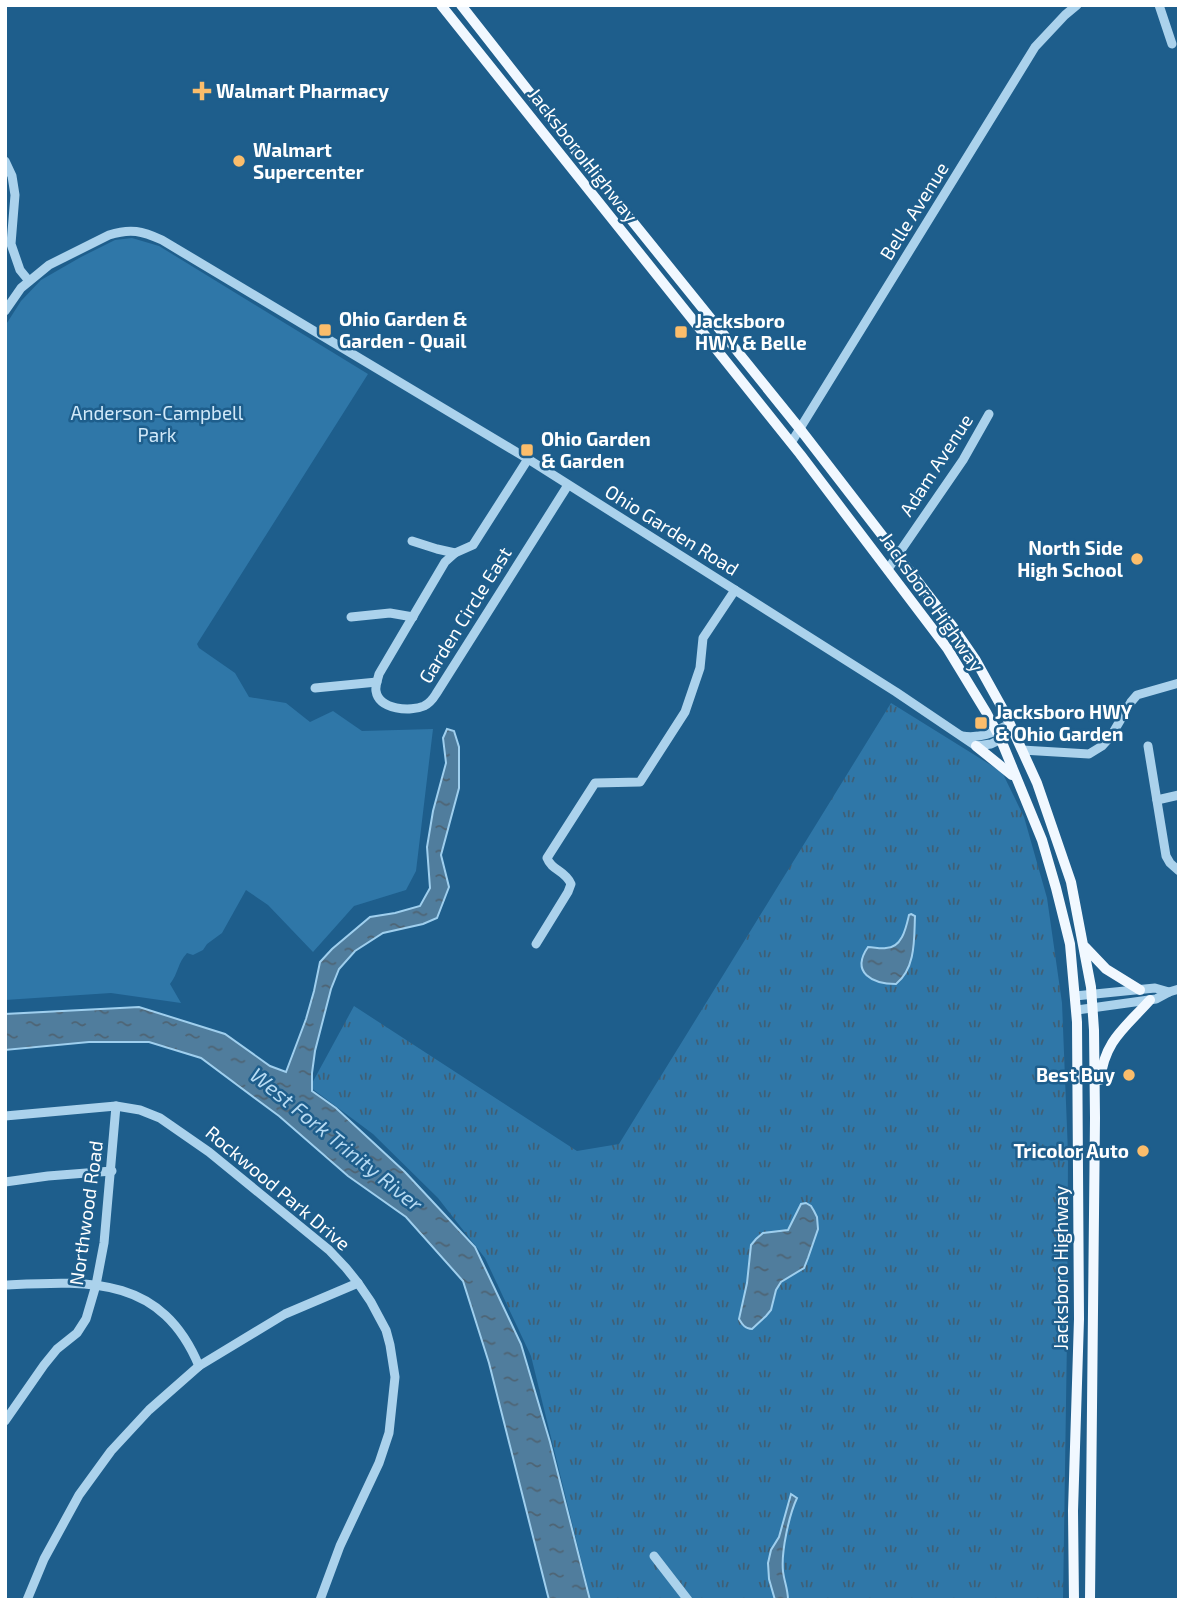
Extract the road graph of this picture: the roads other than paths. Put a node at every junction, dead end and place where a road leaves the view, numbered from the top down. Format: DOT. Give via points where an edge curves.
graph roads {
  1 [pos="459,5"];
  2 [pos="1077,5"];
  3 [pos="1159,5"];
  4 [pos="444,9"];
  5 [pos="1172,44"];
  6 [pos="5,161"];
  7 [pos="674,273"];
  8 [pos="29,281"];
  9 [pos="661,282"];
  10 [pos="5,311"];
  11 [pos="989,414"];
  12 [pos="800,429"];
  13 [pos="791,443"];
  14 [pos="528,459"];
  15 [pos="568,485"];
  16 [pos="412,541"];
  17 [pos="455,553"];
  18 [pos="897,556"];
  19 [pos="888,569"];
  20 [pos="735,590"];
  21 [pos="351,617"];
  22 [pos="413,617"];
  23 [pos="377,682"];
  24 [pos="1179,682"];
  25 [pos="315,688"];
  26 [pos="1012,728"];
  27 [pos="998,735"];
  28 [pos="961,736"];
  29 [pos="976,746"];
  30 [pos="1148,746"];
  31 [pos="1022,750"];
  32 [pos="1017,779"];
  33 [pos="1177,796"];
  34 [pos="1157,800"];
  35 [pos="1179,871"];
  36 [pos="536,944"];
  37 [pos="1084,947"];
  38 [pos="1140,990"];
  39 [pos="1174,991"];
  40 [pos="1091,995"];
  41 [pos="1075,996"];
  42 [pos="1150,1000"];
  43 [pos="1093,1007"];
  44 [pos="1077,1010"];
  45 [pos="117,1106"];
  46 [pos="5,1116"];
  47 [pos="1095,1118"];
  48 [pos="112,1171"];
  49 [pos="5,1182"];
  50 [pos="358,1283"];
  51 [pos="5,1285"];
  52 [pos="96,1285"];
  53 [pos="1079,1336"];
  54 [pos="1093,1337"];
  55 [pos="199,1366"];
  56 [pos="5,1421"];
  57 [pos="654,1556"];
  58 [pos="26,1600"];
  59 [pos="320,1600"];
  60 [pos="688,1600"];
  61 [pos="1074,1600"];
  62 [pos="1090,1600"];
  1 -- 4 [label="main road"];
  1 -- 7 [label="main road, Jacksboro Highway"];
  2 -- 12 [label="street, Belle Avenue" via="1035,47"];
  3 -- 5 [label="street"];
  4 -- 9 [label="main road, Jacksboro Highway"];
  6 -- 8 [label="street" via="15,195 11,244"];
  7 -- 9 [label="main road"];
  7 -- 12 [label="main road, Jacksboro Highway"];
  8 -- 10 [label="street, Ohio Garden Road"];
  8 -- 14 [label="street, Ohio Garden Road" via="49,265 109,235 134,230 147,233"];
  9 -- 13 [label="main road, Jacksboro Highway"];
  11 -- 18 [label="street, Adam Avenue"];
  12 -- 13 [label="street, Belle Avenue"];
  12 -- 18 [label="main road, Jacksboro Highway"];
  13 -- 19 [label="main road, Jacksboro Highway"];
  14 -- 15 [label="street, Ohio Garden Road"];
  14 -- 17 [label="street" via="473,545"];
  15 -- 20 [label="street, Ohio Garden Road"];
  15 -- 23 [label="street, Garden Circle East" via="429,703 411,710 389,706 376,694"];
  16 -- 17 [label="street"];
  17 -- 22 [label="street"];
  18 -- 19 [label="street, Adam Avenue"];
  18 -- 26 [label="main road, Jacksboro Highway" via="975,659"];
  19 -- 27 [label="main road, Jacksboro Highway" via="947,648"];
  20 -- 28 [label="street, Ohio Garden Road"];
  20 -- 36 [label="street" via="703,638 700,668 685,712 640,782 595,783 547,858 571,884"];
  21 -- 22 [label="street" via="390,613"];
  22 -- 23 [label="street"];
  23 -- 25 [label="street"];
  24 -- 31 [label="street" via="1137,695 1111,736 1089,754"];
  26 -- 27 [label="street"];
  26 -- 31 [label="main road, Jacksboro Highway"];
  27 -- 28 [label="street"];
  27 -- 29 [label="street" via="991,744"];
  27 -- 32 [label="main road, Jacksboro Highway"];
  28 -- 29 [label="street, Ohio Garden Road"];
  29 -- 32 [label="main road"];
  30 -- 34 [label="street"];
  31 -- 37 [label="main road, Jacksboro Highway" via="1071,882"];
  32 -- 41 [label="main road, Jacksboro Highway" via="1056,888 1070,944"];
  33 -- 34 [label="street"];
  34 -- 35 [label="street" via="1166,856"];
  37 -- 38 [label="main road" via="1106,969"];
  37 -- 40 [label="main road, Jacksboro Highway"];
  38 -- 39 [label="street"];
  38 -- 40 [label="street"];
  39 -- 42 [label="street"];
  40 -- 41 [label="street"];
  40 -- 43 [label="main road, Jacksboro Highway"];
  41 -- 44 [label="main road, Jacksboro Highway"];
  42 -- 43 [label="street"];
  42 -- 47 [label="main road" via="1106,1052"];
  43 -- 44 [label="street"];
  43 -- 47 [label="main road, Jacksboro Highway"];
  44 -- 53 [label="main road, Jacksboro Highway"];
  45 -- 46 [label="street, Rockwood Park Drive"];
  45 -- 48 [label="street, Northwood Road"];
  45 -- 50 [label="street, Rockwood Park Drive" via="140,1110 179,1129 329,1250"];
  47 -- 54 [label="main road, Jacksboro Highway"];
  48 -- 49 [label="street"];
  48 -- 52 [label="street, Northwood Road"];
  50 -- 55 [label="street" via="285,1314"];
  50 -- 59 [label="street, Rockwood Park Drive" via="386,1330 395,1377 392,1409 379,1463"];
  51 -- 52 [label="street"];
  52 -- 55 [label="street" via="124,1290 157,1307 187,1342"];
  52 -- 56 [label="street, Northwood Road" via="77,1333 57,1349"];
  53 -- 54 [label="main road"];
  53 -- 61 [label="main road, Jacksboro Highway"];
  54 -- 62 [label="main road, Jacksboro Highway"];
  55 -- 58 [label="street" via="111,1451 79,1495"];
  57 -- 60 [label="street"];
}
